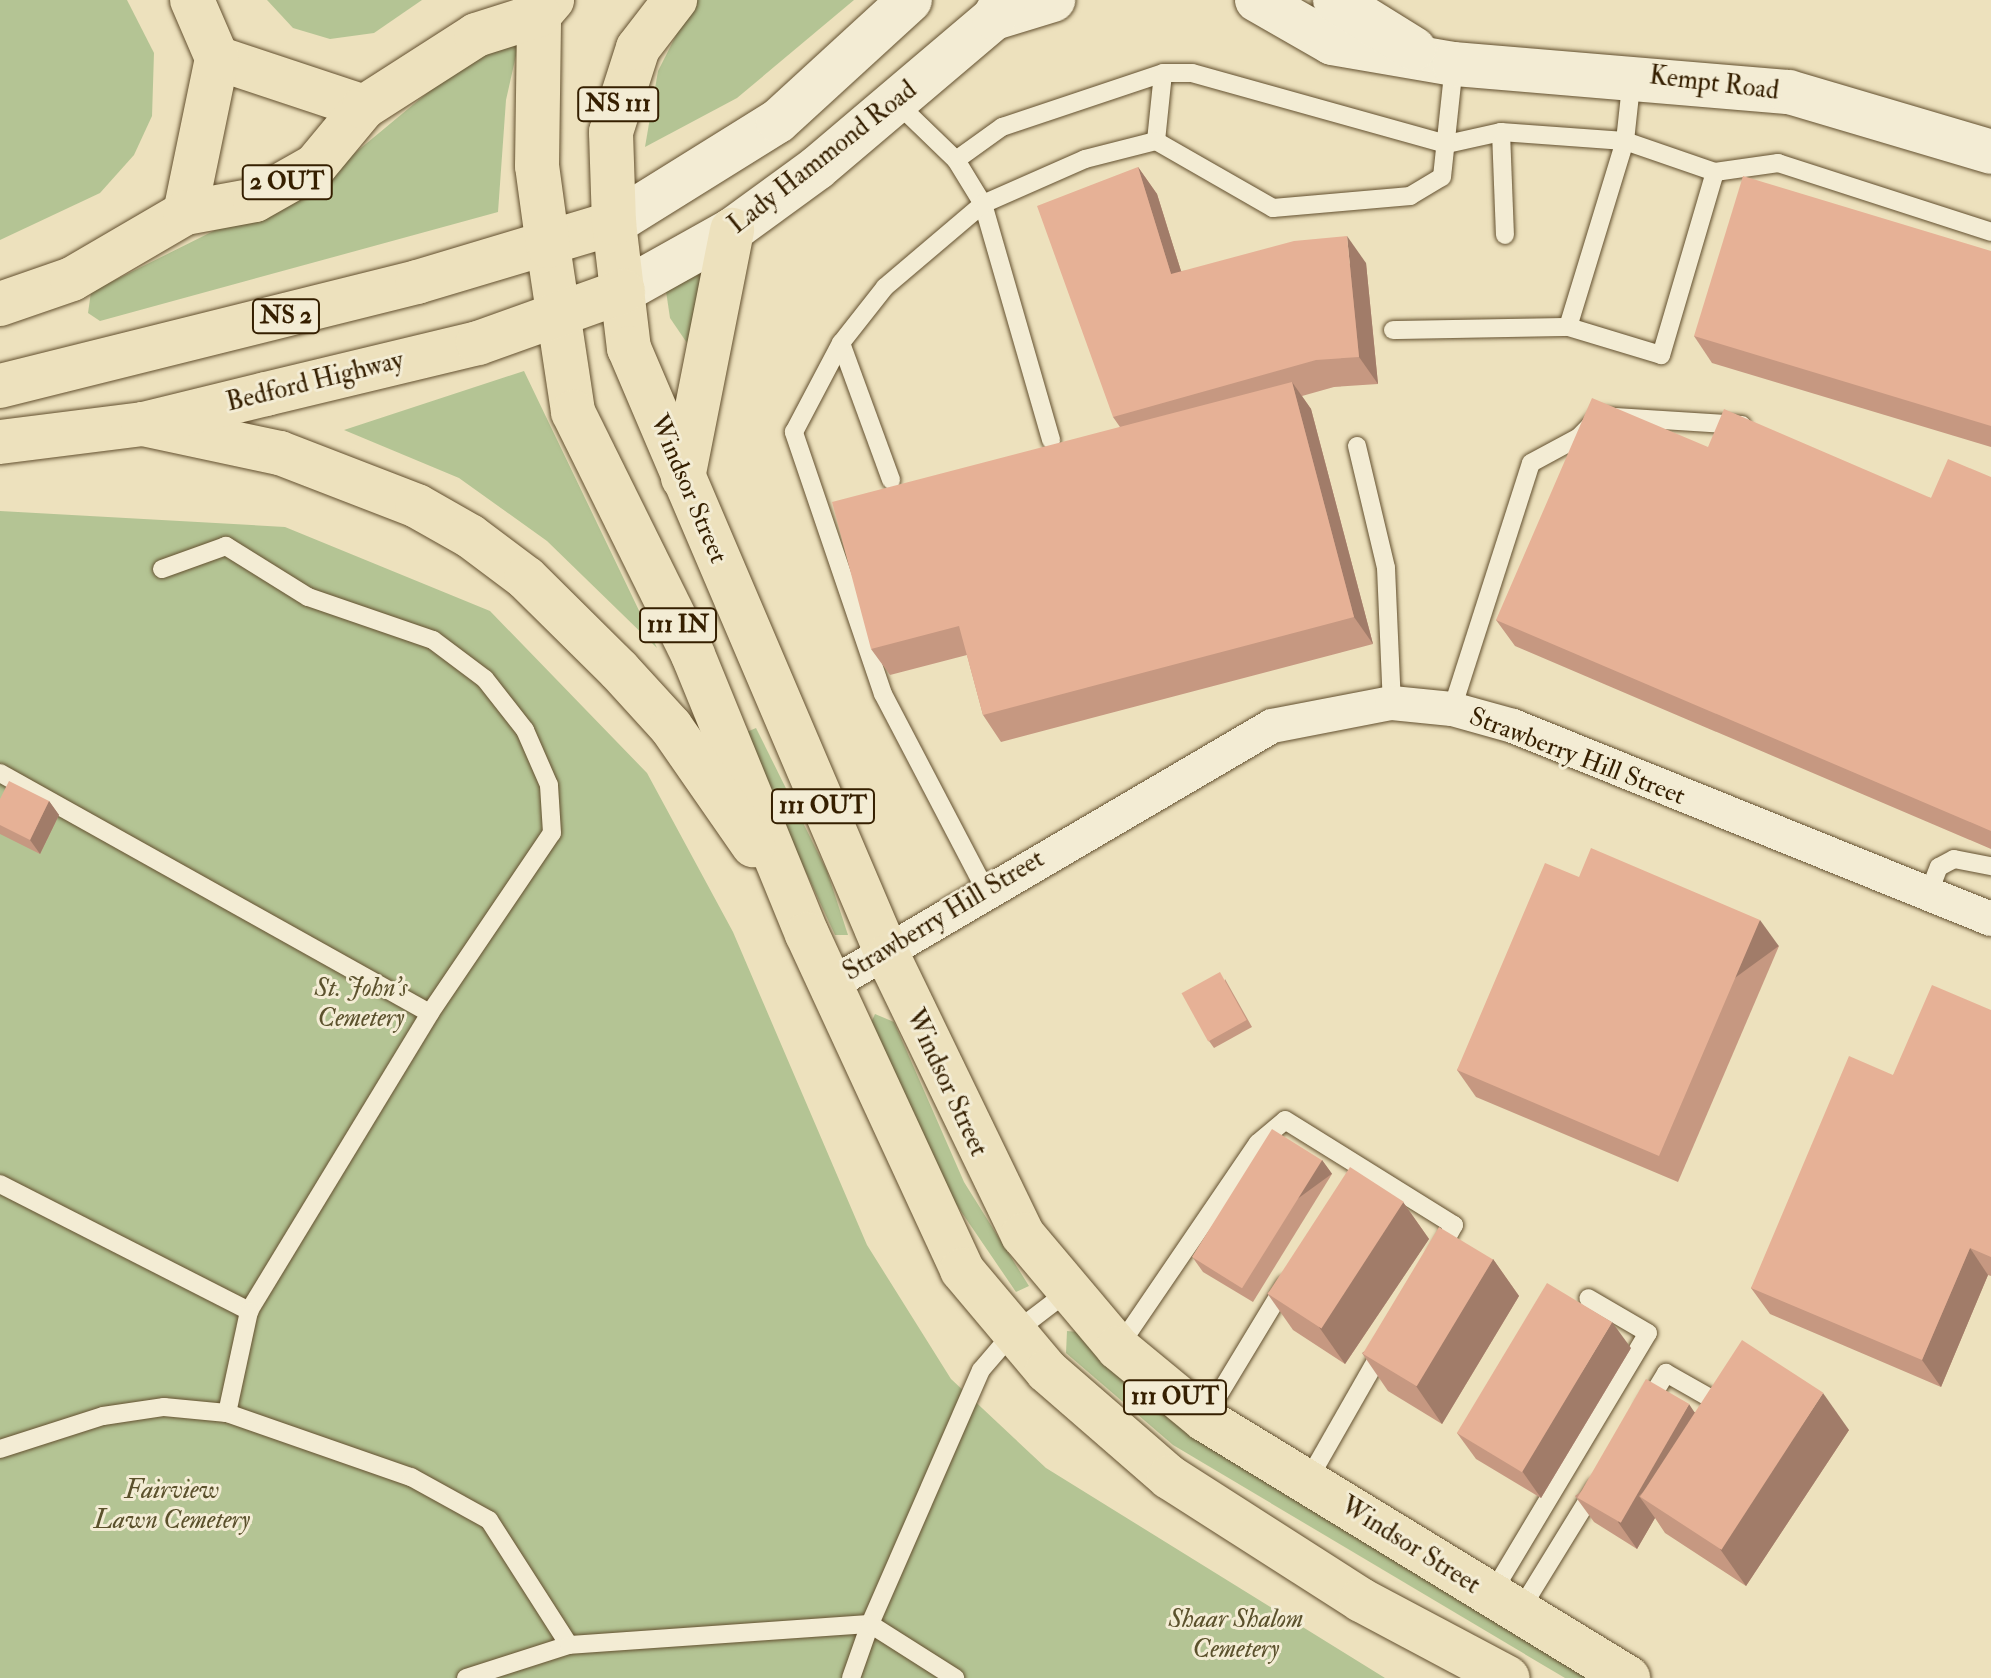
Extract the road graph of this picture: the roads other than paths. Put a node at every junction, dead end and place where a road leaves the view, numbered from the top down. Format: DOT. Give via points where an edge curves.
graph roads {
  1 [pos="192,0"];
  2 [pos="675,0"];
  3 [pos="910,0"];
  4 [pos="1053,0"];
  5 [pos="1257,0"];
  6 [pos="1335,0"];
  7 [pos="545,8"];
  8 [pos="999,9"];
  9 [pos="217,58"];
  10 [pos="1442,62"];
  11 [pos="1163,73"];
  12 [pos="1633,74"];
  13 [pos="897,103"];
  14 [pos="364,107"];
  15 [pos="1501,132"];
  16 [pos="1156,141"];
  17 [pos="1625,141"];
  18 [pos="1447,144"];
  19 [pos="1991,152"];
  20 [pos="956,160"];
  21 [pos="1715,172"];
  22 [pos="983,204"];
  23 [pos="185,213"];
  24 [pos="614,223"];
  25 [pos="732,230"];
  26 [pos="1991,232"];
  27 [pos="1505,235"];
  28 [pos="548,246"];
  29 [pos="623,291"];
  30 [pos="0,304"];
  31 [pos="558,316"];
  32 [pos="1568,327"];
  33 [pos="1393,330"];
  34 [pos="841,343"];
  35 [pos="0,386"];
  36 [pos="143,424"];
  37 [pos="1765,434"];
  38 [pos="1051,440"];
  39 [pos="0,442"];
  40 [pos="1357,446"];
  41 [pos="683,478"];
  42 [pos="891,480"];
  43 [pos="162,569"];
  44 [pos="1392,703"];
  45 [pos="1452,709"];
  46 [pos="0,773"];
  47 [pos="1991,866"];
  48 [pos="985,889"];
  49 [pos="1928,895"];
  50 [pos="1991,919"];
  51 [pos="807,934"];
  52 [pos="888,956"];
  53 [pos="830,985"];
  54 [pos="430,1013"];
  55 [pos="0,1184"];
  56 [pos="1295,1270"];
  57 [pos="1424,1279"];
  58 [pos="1066,1293"];
  59 [pos="1588,1298"];
  60 [pos="249,1311"];
  61 [pos="1393,1332"];
  62 [pos="1011,1335"];
  63 [pos="1118,1348"];
  64 [pos="1717,1402"];
  65 [pos="227,1413"];
  66 [pos="1204,1419"];
  67 [pos="1634,1426"];
  68 [pos="0,1449"];
  69 [pos="1609,1465"];
  70 [pos="1307,1482"];
  71 [pos="1504,1606"];
  72 [pos="870,1624"];
  73 [pos="569,1645"];
  74 [pos="466,1678"];
  75 [pos="851,1678"];
  76 [pos="955,1678"];
  77 [pos="1508,1678"];
  78 [pos="1628,1678"];
  1 -- 9 [label="main road"];
  2 -- 24 [label="main road, NS 111" via="638,48 614,120"];
  3 -- 24 [label="main road" via="778,121"];
  4 -- 8 [label="main road"];
  5 -- 10 [label="main road, Kempt Road" via="1332,43"];
  6 -- 10 [label="main road, Kempt Road"];
  7 -- 14 [label="main road, 2 OUT" via="476,35"];
  7 -- 28 [label="main road, NS 111" via="537,166"];
  8 -- 13 [label="main road, Lady Hammond Road"];
  9 -- 14 [label="main road"];
  9 -- 23 [label="main road"];
  10 -- 12 [label="main road, Kempt Road"];
  10 -- 18 [label="lane"];
  11 -- 16 [label="lane"];
  11 -- 18 [label="lane" via="1192,73"];
  11 -- 20 [label="lane" via="1002,127"];
  12 -- 17 [label="lane"];
  12 -- 19 [label="main road, Kempt Road" via="1789,92"];
  13 -- 20 [label="lane"];
  13 -- 25 [label="main road, Lady Hammond Road"];
  14 -- 23 [label="main road, 2 OUT" via="315,166 255,200"];
  15 -- 17 [label="lane"];
  15 -- 18 [label="lane"];
  15 -- 27 [label="lane"];
  16 -- 18 [label="lane" via="1273,208 1410,196 1442,177"];
  16 -- 22 [label="lane" via="1085,159"];
  17 -- 21 [label="lane"];
  17 -- 32 [label="lane"];
  20 -- 22 [label="lane"];
  21 -- 26 [label="lane" via="1778,163"];
  21 -- 32 [label="lane" via="1661,355"];
  22 -- 34 [label="lane" via="885,287"];
  22 -- 38 [label="lane"];
  23 -- 30 [label="main road, 2 OUT" via="72,279"];
  24 -- 28 [label="main road, NS 2"];
  24 -- 29 [label="main road, Windsor Street / 111 OUT"];
  25 -- 29 [label="main road, Lady Hammond Road"];
  25 -- 41 [label="main road"];
  28 -- 31 [label="main road"];
  28 -- 35 [label="main road, NS 2"];
  29 -- 31 [label="main road, Bedford Highway"];
  29 -- 41 [label="main road, Windsor Street / 111 OUT" via="629,348"];
  31 -- 36 [label="main road, Bedford Highway" via="478,343"];
  31 -- 51 [label="main road, 111 IN" via="573,412 693,655"];
  32 -- 33 [label="lane"];
  34 -- 42 [label="lane"];
  34 -- 48 [label="lane" via="794,432 883,694"];
  36 -- 39 [label="main road, Bedford Highway"];
  36 -- 51 [label="main road" via="280,453 417,506 526,578 671,727"];
  37 -- 45 [label="lane" via="1736,423 1615,413 1599,416 1579,437 1531,463"];
  40 -- 44 [label="lane" via="1386,568"];
  41 -- 52 [label="main road, Windsor Street / 111 OUT"];
  43 -- 54 [label="lane" via="226,546 308,597 433,640 485,679 525,730 549,785 552,833"];
  44 -- 45 [label="street, Strawberry Hill Street"];
  44 -- 48 [label="street, Strawberry Hill Street" via="1272,726"];
  45 -- 49 [label="street, Strawberry Hill Street" via="1513,726"];
  46 -- 54 [label="lane"];
  47 -- 49 [label="lane" via="1954,859 1939,867"];
  48 -- 52 [label="street, Strawberry Hill Street"];
  49 -- 50 [label="street, Strawberry Hill Street"];
  51 -- 53 [label="main road, 111 IN"];
  52 -- 53 [label="street, Strawberry Hill Street"];
  52 -- 58 [label="main road, Windsor Street / 111 OUT" via="987,1173"];
  53 -- 62 [label="main road, 111 IN" via="962,1270"];
  54 -- 60 [label="lane"];
  55 -- 60 [label="lane"];
  56 -- 66 [label="lane"];
  57 -- 63 [label="lane" via="1454,1225 1355,1172 1285,1120 1258,1143"];
  58 -- 62 [label="lane"];
  58 -- 63 [label="main road, Windsor Street / 111 OUT"];
  59 -- 71 [label="lane" via="1648,1333"];
  60 -- 65 [label="lane"];
  61 -- 70 [label="lane"];
  62 -- 72 [label="lane" via="981,1370"];
  62 -- 77 [label="main road, 111 IN" via="1169,1477 1361,1600"];
  63 -- 66 [label="main road, Windsor Street / 111 OUT"];
  64 -- 67 [label="lane" via="1666,1373"];
  65 -- 68 [label="lane" via="164,1407 103,1416"];
  65 -- 73 [label="lane" via="411,1477 489,1520"];
  66 -- 70 [label="main road, Windsor Street / 111 OUT"];
  69 -- 71 [label="lane"];
  70 -- 71 [label="main road, Windsor Street / 111 OUT"];
  71 -- 78 [label="main road, Windsor Street / 111 OUT"];
  72 -- 73 [label="lane"];
  72 -- 75 [label="lane"];
  72 -- 76 [label="lane"];
  73 -- 74 [label="lane"];
}
